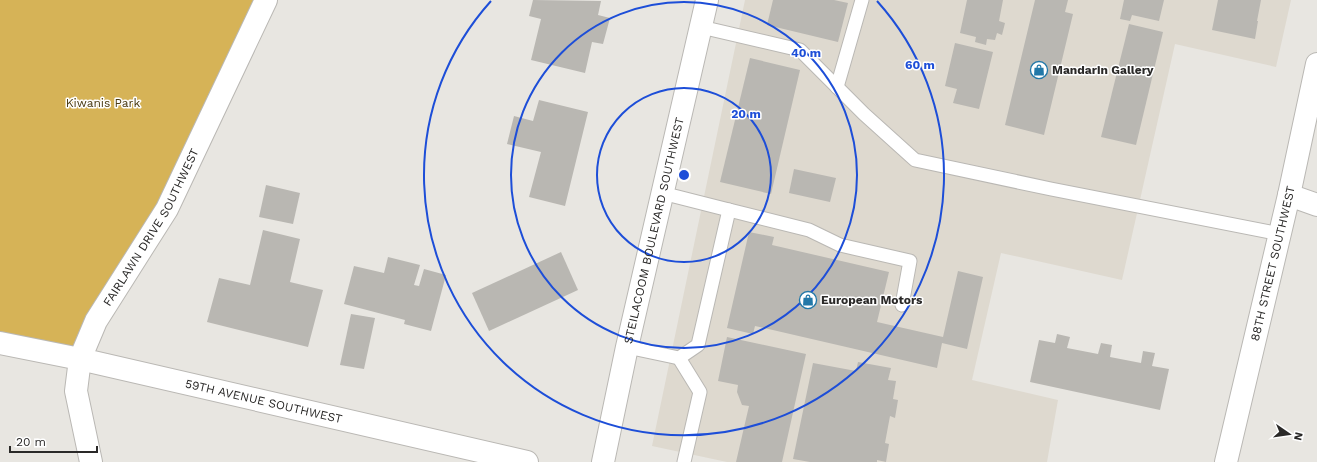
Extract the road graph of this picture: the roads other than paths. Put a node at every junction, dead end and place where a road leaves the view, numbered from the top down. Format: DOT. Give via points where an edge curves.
graph roads {
  1 [pos="266,0"];
  2 [pos="707,0"];
  3 [pos="862,0"];
  4 [pos="701,27"];
  5 [pos="1317,64"];
  6 [pos="837,87"];
  7 [pos="662,193"];
  8 [pos="1289,195"];
  9 [pos="1317,205"];
  10 [pos="729,210"];
  11 [pos="1280,234"];
  12 [pos="902,305"];
  13 [pos="0,343"];
  14 [pos="627,347"];
  15 [pos="679,358"];
  16 [pos="80,359"];
  17 [pos="90,462"];
  18 [pos="528,462"];
  19 [pos="603,462"];
  20 [pos="684,462"];
  21 [pos="1226,462"];
  1 -- 16 [label="street, FAIRLAWN DRIVE SOUTHWEST" via="167,209 96,321"];
  2 -- 4 [label="street, STEILACOOM BOULEVARD SOUTHWEST"];
  3 -- 6 [label="lane"];
  4 -- 6 [label="lane" via="800,50"];
  4 -- 7 [label="street, STEILACOOM BOULEVARD SOUTHWEST"];
  5 -- 8 [label="street, 88TH STREET SOUTHWEST"];
  6 -- 11 [label="lane" via="916,160"];
  7 -- 10 [label="lane"];
  7 -- 14 [label="street, STEILACOOM BOULEVARD SOUTHWEST"];
  8 -- 9 [label="street"];
  8 -- 11 [label="street, 88TH STREET SOUTHWEST"];
  10 -- 12 [label="lane" via="809,230 840,245 910,261"];
  10 -- 15 [label="lane" via="698,345"];
  11 -- 21 [label="street, 88TH STREET SOUTHWEST"];
  13 -- 16 [label="street, 59TH AVENUE SOUTHWEST"];
  14 -- 15 [label="lane"];
  14 -- 19 [label="street, STEILACOOM BOULEVARD SOUTHWEST"];
  15 -- 20 [label="lane" via="700,392"];
  16 -- 17 [label="street, FAIRLAWN DRIVE SOUTHWEST" via="76,391"];
  16 -- 18 [label="street, 59TH AVENUE SOUTHWEST"];
}
